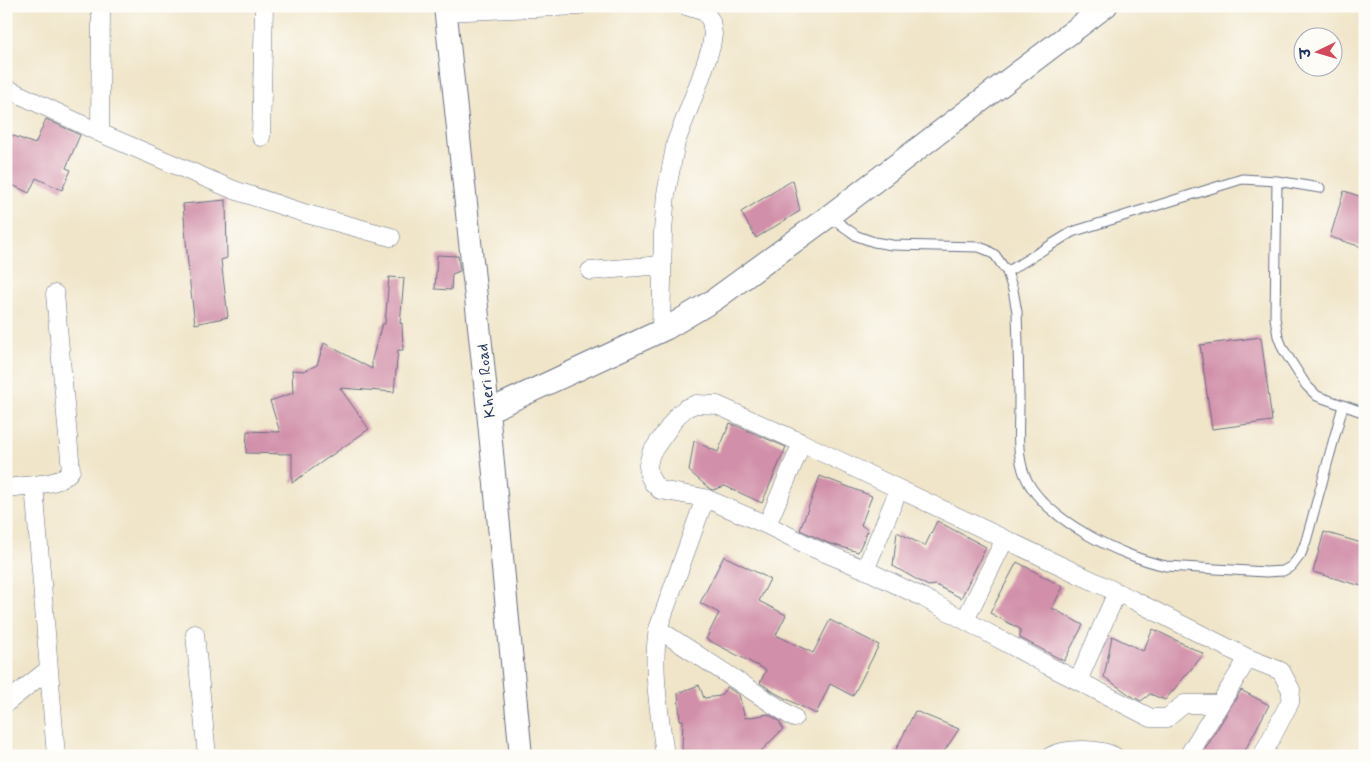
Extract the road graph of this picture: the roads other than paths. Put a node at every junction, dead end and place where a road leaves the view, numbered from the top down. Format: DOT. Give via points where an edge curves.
graph roads {
  1 [pos="84,6"];
  2 [pos="264,6"];
  3 [pos="578,6"];
  4 [pos="686,6"];
  5 [pos="1106,6"];
  6 [pos="445,9"];
  7 [pos="101,10"];
  8 [pos="6,88"];
  9 [pos="100,133"];
  10 [pos="261,137"];
  11 [pos="1277,180"];
  12 [pos="1320,188"];
  13 [pos="829,216"];
  14 [pos="391,237"];
  15 [pos="662,265"];
  16 [pos="590,271"];
  17 [pos="1007,272"];
  18 [pos="55,294"];
  19 [pos="661,331"];
  20 [pos="1343,406"];
  21 [pos="488,412"];
  22 [pos="1365,413"];
  23 [pos="802,443"];
  24 [pos="34,485"];
  25 [pos="6,488"];
  26 [pos="899,488"];
  27 [pos="705,498"];
  28 [pos="767,525"];
  29 [pos="1005,539"];
  30 [pos="865,570"];
  31 [pos="1117,592"];
  32 [pos="965,620"];
  33 [pos="658,629"];
  34 [pos="195,634"];
  35 [pos="1248,658"];
  36 [pos="49,669"];
  37 [pos="1078,681"];
  38 [pos="6,703"];
  39 [pos="1220,704"];
  40 [pos="794,718"];
  41 [pos="56,756"];
  42 [pos="207,756"];
  43 [pos="521,756"];
  44 [pos="665,756"];
  45 [pos="1051,756"];
  46 [pos="1114,756"];
  47 [pos="1188,756"];
  48 [pos="1262,756"];
  1 -- 7 [label="street"];
  2 -- 10 [label="street"];
  3 -- 6 [label="street"];
  4 -- 15 [label="street" via="705,12 711,21 713,34 700,80 676,142 666,194"];
  5 -- 13 [label="street"];
  6 -- 21 [label="street, Kheri Road"];
  7 -- 9 [label="street"];
  8 -- 9 [label="street"];
  9 -- 14 [label="street" via="234,190"];
  11 -- 12 [label="lane"];
  11 -- 17 [label="lane" via="1242,179 1072,232"];
  11 -- 20 [label="lane" via="1275,318 1278,336 1283,349 1317,396"];
  13 -- 17 [label="lane" via="857,236 874,242 979,247 995,255"];
  13 -- 19 [label="street" via="714,300"];
  15 -- 16 [label="street"];
  15 -- 19 [label="street"];
  17 -- 20 [label="lane" via="1017,312 1019,447 1024,474 1033,492 1067,522 1134,557 1166,566 1266,572 1283,571 1292,566 1306,541"];
  18 -- 24 [label="street" via="71,470 55,482"];
  19 -- 21 [label="street"];
  20 -- 22 [label="lane"];
  21 -- 43 [label="street, Kheri Road"];
  23 -- 26 [label="street"];
  23 -- 27 [label="street" via="717,405 696,404 686,408 651,454 649,475 660,490"];
  23 -- 28 [label="street"];
  24 -- 25 [label="street"];
  24 -- 36 [label="street"];
  26 -- 29 [label="street"];
  26 -- 30 [label="street"];
  27 -- 28 [label="street"];
  27 -- 33 [label="street"];
  28 -- 30 [label="street"];
  29 -- 31 [label="street"];
  29 -- 32 [label="street"];
  30 -- 32 [label="street"];
  31 -- 35 [label="street"];
  31 -- 37 [label="street"];
  32 -- 37 [label="street"];
  33 -- 40 [label="street"];
  33 -- 44 [label="street" via="656,678"];
  34 -- 42 [label="street"];
  35 -- 39 [label="street"];
  35 -- 48 [label="street" via="1281,671 1291,690 1290,702"];
  36 -- 38 [label="street"];
  36 -- 41 [label="street"];
  37 -- 39 [label="street" via="1151,718 1167,718 1184,704"];
  39 -- 47 [label="street"];
  45 -- 46 [label="street" via="1061,752 1097,750"];
}
